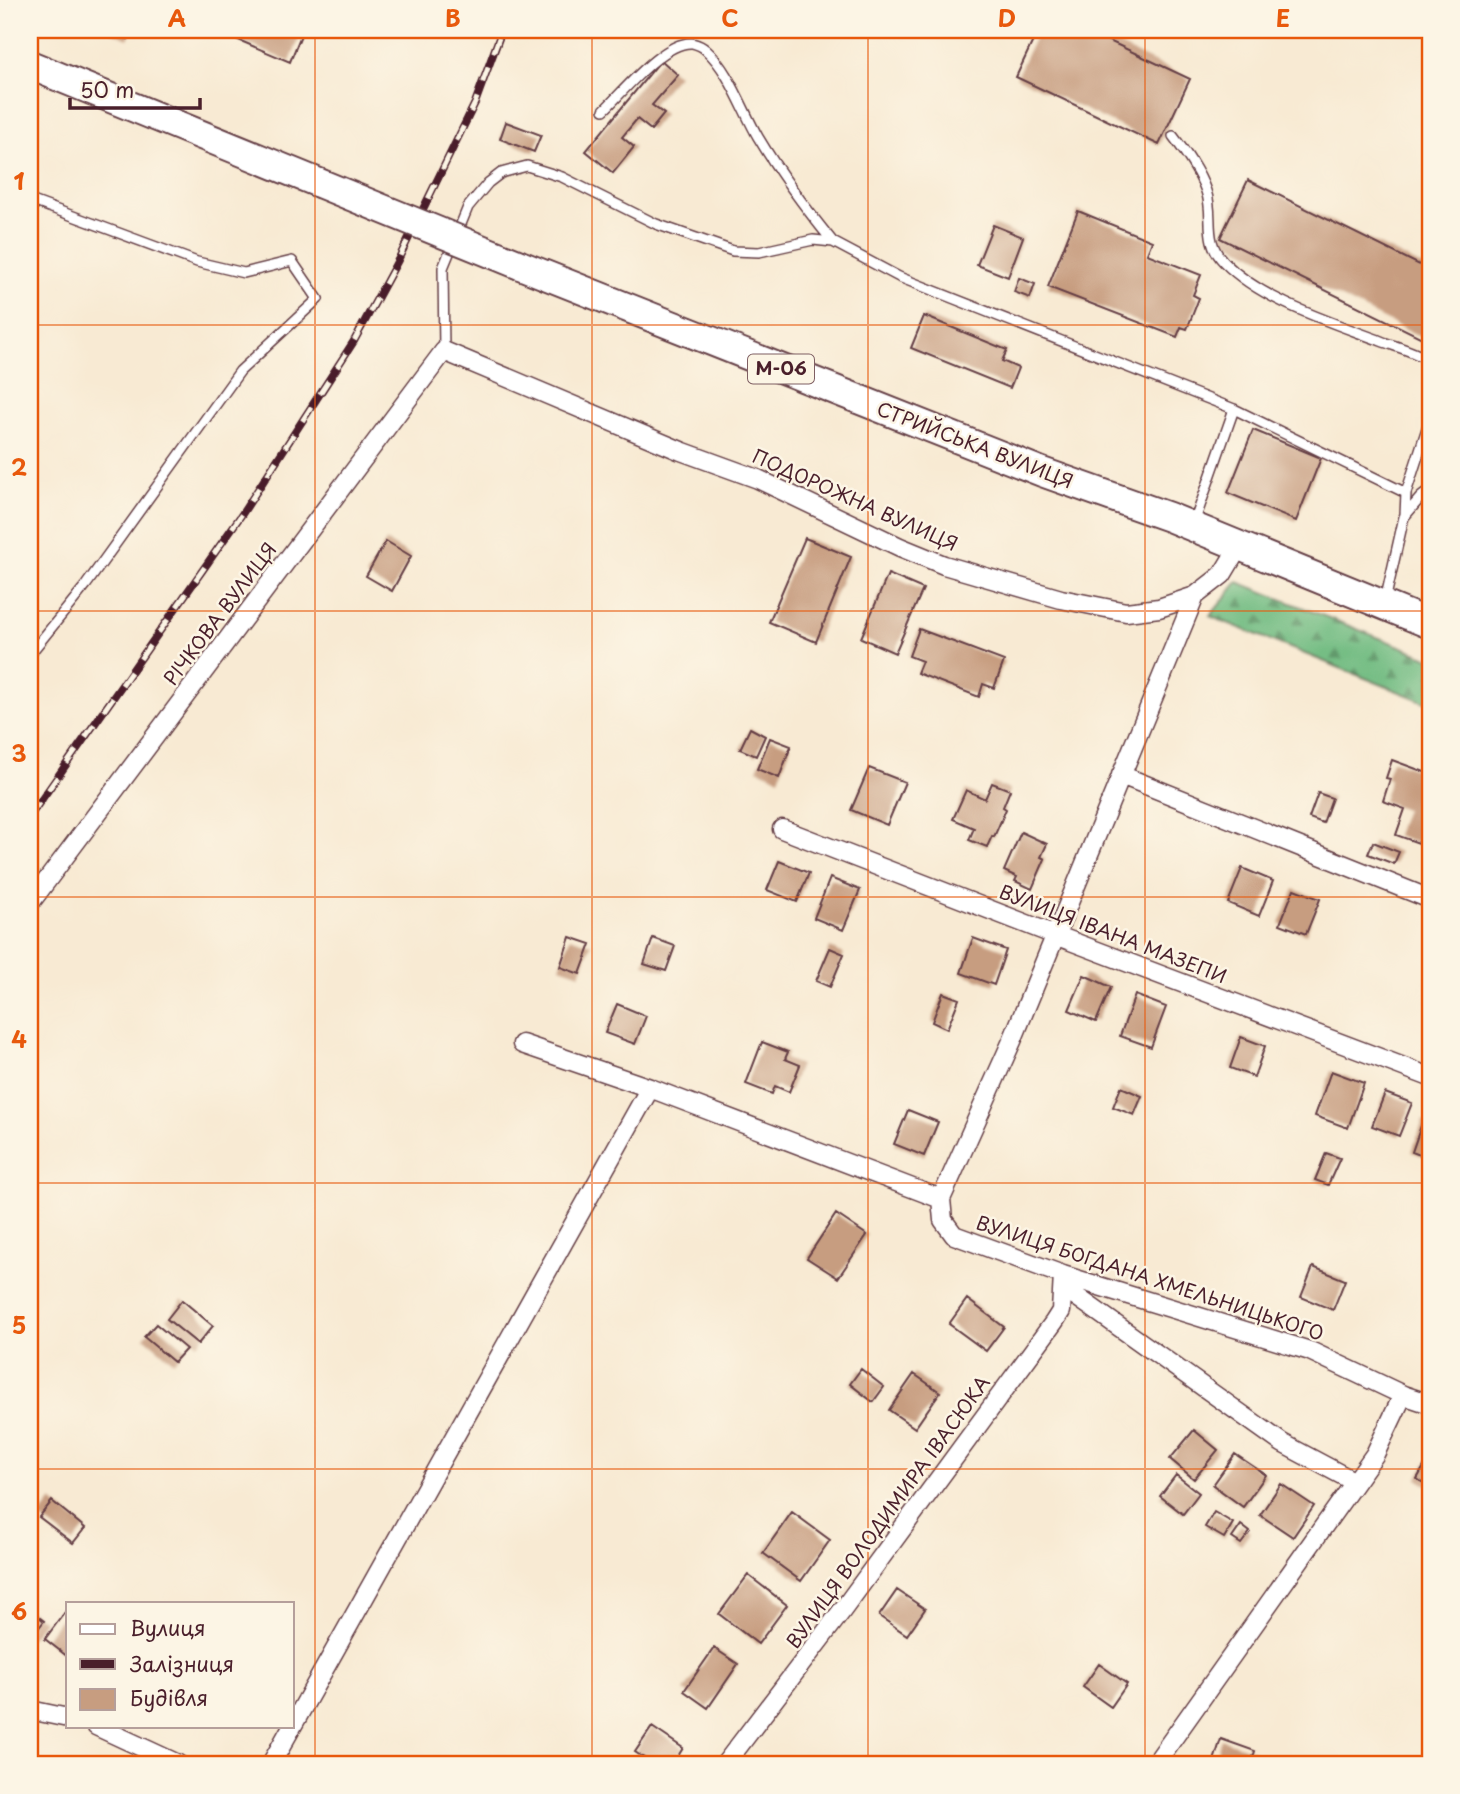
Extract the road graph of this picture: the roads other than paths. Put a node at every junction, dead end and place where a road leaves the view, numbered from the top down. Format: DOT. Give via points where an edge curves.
graph roads {
  1 [pos="30,65"];
  2 [pos="604,110"];
  3 [pos="1173,136"];
  4 [pos="30,200"];
  5 [pos="833,242"];
  6 [pos="444,351"];
  7 [pos="1430,361"];
  8 [pos="1234,409"];
  9 [pos="1430,419"];
  10 [pos="1430,490"];
  11 [pos="1406,493"];
  12 [pos="1405,517"];
  13 [pos="1192,527"];
  14 [pos="1240,545"];
  15 [pos="1195,596"];
  16 [pos="1385,605"];
  17 [pos="1430,624"];
  18 [pos="30,654"];
  19 [pos="1121,775"];
  20 [pos="782,829"];
  21 [pos="1430,899"];
  22 [pos="30,903"];
  23 [pos="1055,935"];
  24 [pos="522,1044"];
  25 [pos="1430,1077"];
  26 [pos="650,1088"];
  27 [pos="940,1199"];
  28 [pos="1063,1281"];
  29 [pos="1403,1395"];
  30 [pos="1430,1404"];
  31 [pos="1355,1482"];
  32 [pos="30,1710"];
  33 [pos="66,1718"];
  34 [pos="294,1723"];
  35 [pos="100,1728"];
  36 [pos="291,1728"];
  37 [pos="178,1764"];
  38 [pos="271,1764"];
  39 [pos="725,1764"];
  40 [pos="1155,1764"];
  1 -- 13 [label="highway, СТРИЙСЬКА ВУЛИЦЯ / М-06, bridge" via="520,265"];
  2 -- 5 [label="lane" via="672,48 694,43 706,49 784,177"];
  3 -- 7 [label="lane" via="1206,190 1209,230 1222,261 1259,287 1312,314"];
  4 -- 18 [label="lane" via="197,262 244,273 292,261 318,299 240,371 86,585"];
  5 -- 6 [label="lane" via="813,240 766,251 733,251 656,224 541,169 514,168 488,183 468,207 443,268"];
  5 -- 8 [label="lane" via="899,277"];
  6 -- 15 [label="street, ПОДОРОЖНА ВУЛИЦЯ" via="758,479 944,565 1061,599 1126,612 1159,608"];
  6 -- 22 [label="street, РІЧКОВА ВУЛИЦЯ"];
  8 -- 11 [label="lane"];
  8 -- 13 [label="lane"];
  9 -- 11 [label="lane"];
  10 -- 12 [label="lane"];
  11 -- 12 [label="lane"];
  12 -- 16 [label="lane"];
  13 -- 14 [label="highway, СТРИЙСЬКА ВУЛИЦЯ / М-06"];
  14 -- 15 [label="street, ПОДОРОЖНА ВУЛИЦЯ" via="1222,575"];
  14 -- 16 [label="highway, СТРИЙСЬКА ВУЛИЦЯ / М-06"];
  15 -- 19 [label="street"];
  16 -- 17 [label="highway, СТРИЙСЬКА ВУЛИЦЯ / М-06"];
  19 -- 21 [label="street"];
  19 -- 23 [label="street"];
  20 -- 23 [label="street, ВУЛИЦЯ ІВАНА МАЗЕПИ"];
  23 -- 25 [label="street, ВУЛИЦЯ ІВАНА МАЗЕПИ"];
  23 -- 27 [label="street" via="1013,1041"];
  24 -- 26 [label="street"];
  26 -- 27 [label="street"];
  26 -- 34 [label="street"];
  27 -- 28 [label="street, ВУЛИЦЯ БОГДАНА ХМЕЛЬНИЦЬКОГО" via="943,1220 954,1235"];
  28 -- 29 [label="street, ВУЛИЦЯ БОГДАНА ХМЕЛЬНИЦЬКОГО" via="1310,1351"];
  28 -- 31 [label="street" via="1283,1443"];
  28 -- 39 [label="street, ВУЛИЦЯ ВОЛОДИМИРА ІВАСЮКА" via="1061,1311 1054,1322"];
  29 -- 30 [label="street, ВУЛИЦЯ БОГДАНА ХМЕЛЬНИЦЬКОГО"];
  29 -- 31 [label="street" via="1375,1454"];
  31 -- 40 [label="street"];
  32 -- 33 [label="street"];
  35 -- 37 [label="street"];
  36 -- 38 [label="street"];
}
